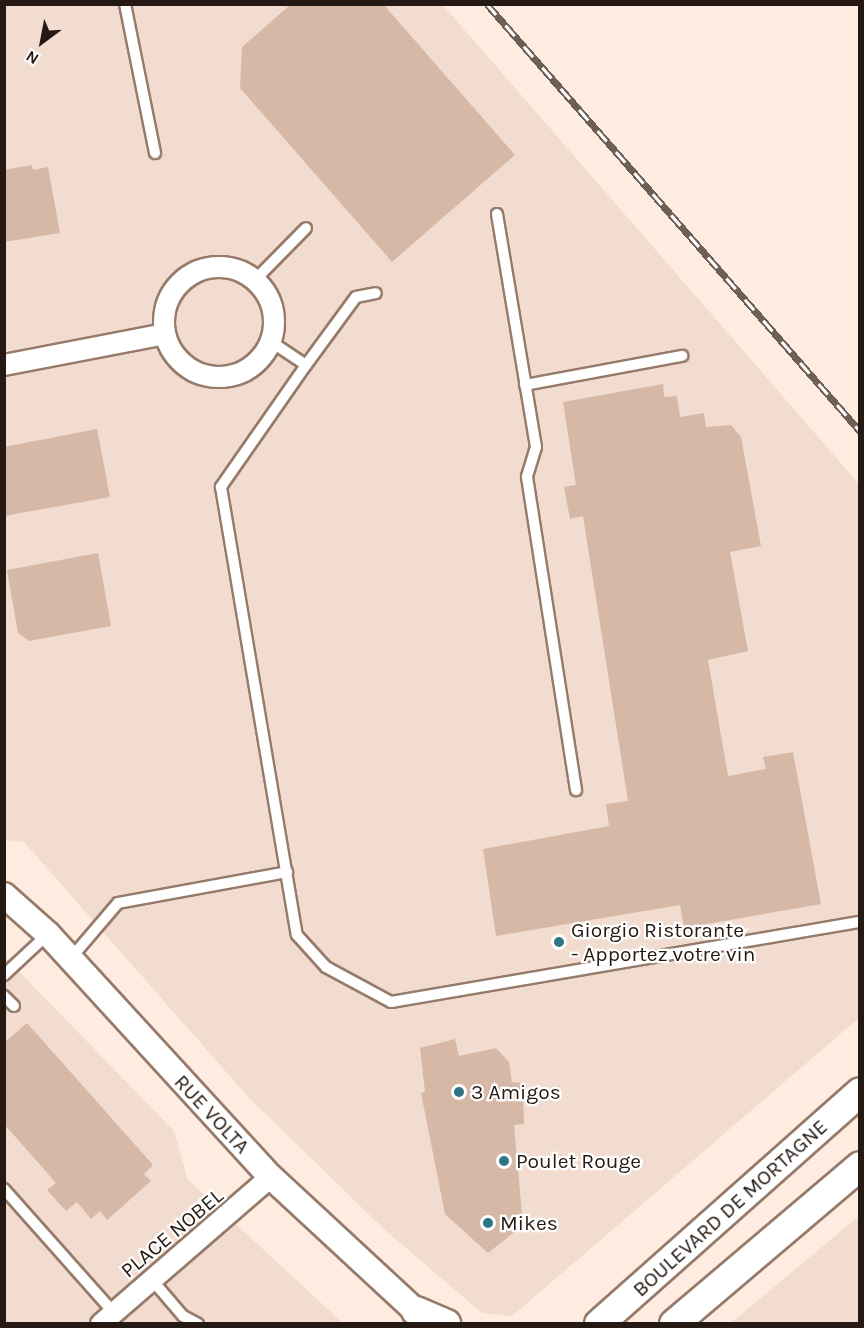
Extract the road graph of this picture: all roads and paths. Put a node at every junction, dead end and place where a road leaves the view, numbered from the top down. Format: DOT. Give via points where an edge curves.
graph roads {
  1 [pos="125,4"];
  2 [pos="155,153"];
  3 [pos="497,214"];
  4 [pos="306,228"];
  5 [pos="254,281"];
  6 [pos="376,293"];
  7 [pos="165,334"];
  8 [pos="270,341"];
  9 [pos="682,356"];
  10 [pos="4,365"];
  11 [pos="306,365"];
  12 [pos="525,385"];
  13 [pos="576,790"];
  14 [pos="287,872"];
  15 [pos="4,895"];
  16 [pos="860,922"];
  17 [pos="48,934"];
  18 [pos="70,959"];
  19 [pos="4,975"];
  20 [pos="4,996"];
  21 [pos="14,1006"];
  22 [pos="860,1092"];
  23 [pos="860,1166"];
  24 [pos="271,1177"];
  25 [pos="4,1189"];
  26 [pos="153,1281"];
  27 [pos="108,1318"];
  28 [pos="422,1319"];
  29 [pos="198,1323"];
  30 [pos="446,1323"];
  31 [pos="599,1323"];
  32 [pos="674,1323"];
  1 -- 2 [label="lane"];
  3 -- 12 [label="lane"];
  4 -- 5 [label="lane"];
  5 -- 7 [label="street" via="228,268 193,273 169,299"];
  5 -- 8 [label="street" via="272,308"];
  6 -- 11 [label="lane" via="356,297"];
  7 -- 8 [label="street" via="184,365 200,374 219,377 237,375 253,365"];
  7 -- 10 [label="street"];
  8 -- 11 [label="lane"];
  9 -- 12 [label="lane"];
  11 -- 14 [label="lane" via="221,487"];
  12 -- 13 [label="lane" via="536,447 527,477"];
  14 -- 16 [label="lane" via="297,935 326,967 391,1002"];
  14 -- 18 [label="lane" via="118,903"];
  15 -- 17 [label="street, RUE VOLTA"];
  17 -- 18 [label="street, RUE VOLTA"];
  17 -- 19 [label="lane"];
  18 -- 24 [label="street, RUE VOLTA"];
  20 -- 21 [label="lane"];
  22 -- 31 [label="main road, BOULEVARD DE MORTAGNE"];
  23 -- 32 [label="main road"];
  24 -- 26 [label="street, PLACE NOBEL"];
  24 -- 28 [label="street, RUE VOLTA"];
  25 -- 27 [label="lane"];
  26 -- 27 [label="street, PLACE NOBEL"];
  26 -- 29 [label="lane" via="183,1316"];
  28 -- 30 [label="main road"];
}
